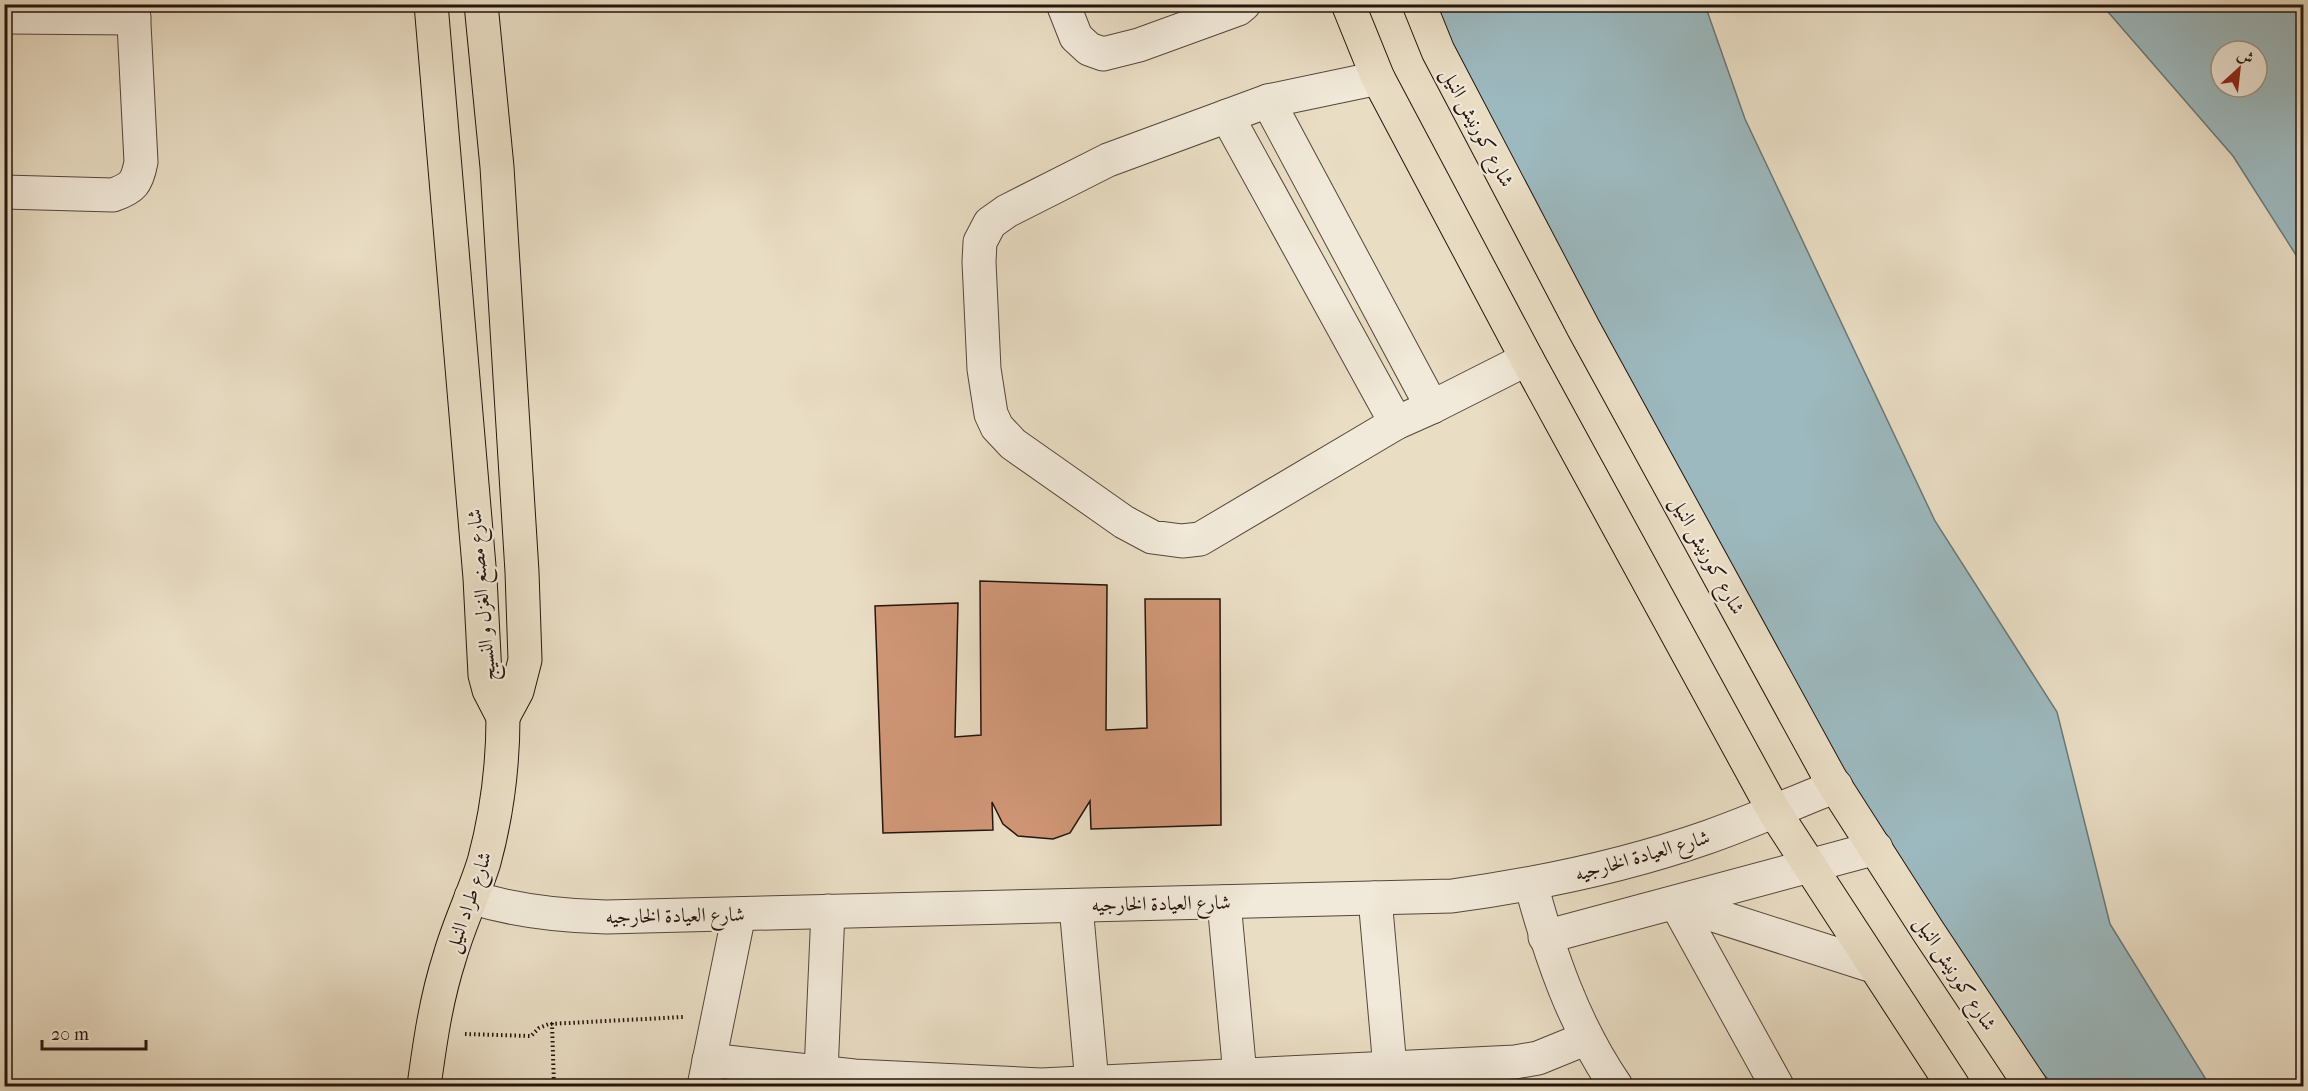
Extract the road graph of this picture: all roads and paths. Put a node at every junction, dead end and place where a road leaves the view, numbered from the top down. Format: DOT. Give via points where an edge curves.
graph roads {
  1 [pos="431,4"];
  2 [pos="482,4"];
  3 [pos="1063,4"];
  4 [pos="1244,4"];
  5 [pos="1348,4"];
  6 [pos="1419,4"];
  7 [pos="133,11"];
  8 [pos="4,17"];
  9 [pos="1378,78"];
  10 [pos="1268,101"];
  11 [pos="1227,116"];
  12 [pos="497,167"];
  13 [pos="446,172"];
  14 [pos="4,192"];
  15 [pos="1527,359"];
  16 [pos="1432,407"];
  17 [pos="1396,423"];
  18 [pos="503,717"];
  19 [pos="1836,786"];
  20 [pos="1774,811"];
  21 [pos="1876,848"];
  22 [pos="1810,866"];
  23 [pos="1532,884"];
  24 [pos="471,897"];
  25 [pos="1375,898"];
  26 [pos="1224,902"];
  27 [pos="1676,903"];
  28 [pos="1076,906"];
  29 [pos="828,911"];
  30 [pos="739,914"];
  31 [pos="1545,936"];
  32 [pos="1873,966"];
  33 [pos="718,1016"];
  34 [pos="552,1023"];
  35 [pos="431,1033"];
  36 [pos="1587,1038"];
  37 [pos="1390,1068"];
  38 [pos="821,1072"];
  39 [pos="706,1073"];
  40 [pos="1240,1075"];
  41 [pos="1460,1076"];
  42 [pos="1310,1079"];
  43 [pos="854,1081"];
  44 [pos="1092,1083"];
  45 [pos="1159,1083"];
  46 [pos="1005,1085"];
  47 [pos="424,1086"];
  48 [pos="554,1086"];
  49 [pos="1616,1086"];
  50 [pos="1777,1086"];
  51 [pos="1953,1086"];
  52 [pos="2031,1086"];
  1 -- 13 [label="main road, شارع مصنع الغزل و النسيج"];
  2 -- 12 [label="main road, شارع مصنع الغزل و النسيج"];
  3 -- 4 [label="street" via="1077,37 1089,49 1103,54 1139,45"];
  5 -- 9 [label="main road"];
  6 -- 19 [label="main road, شارع كورنيش النيل" via="1438,51 1584,328"];
  7 -- 8 [label="street"];
  7 -- 14 [label="street" via="141,162 129,189 113,195"];
  9 -- 10 [label="street"];
  9 -- 15 [label="main road"];
  10 -- 11 [label="street"];
  10 -- 16 [label="street"];
  11 -- 17 [label="street"];
  11 -- 17 [label="street" via="1108,160 990,223 980,242 979,262 984,369 991,414 997,427 1013,444 1124,522 1152,537 1182,542 1200,539"];
  12 -- 13 [label="main road"];
  12 -- 18 [label="main road, شارع مصنع الغزل و النسيج" via="525,660 518,692"];
  13 -- 18 [label="main road, شارع مصنع الغزل و النسيج" via="485,675"];
  15 -- 16 [label="street"];
  15 -- 20 [label="main road"];
  16 -- 17 [label="street"];
  18 -- 24 [label="main road, شارع طراد النيل" via="498,797"];
  19 -- 20 [label="street, شارع العيادة الخارجيه"];
  19 -- 21 [label="main road, شارع كورنيش النيل"];
  20 -- 22 [label="main road"];
  20 -- 23 [label="street, شارع العيادة الخارجيه" via="1639,858"];
  21 -- 22 [label="street"];
  21 -- 52 [label="main road, شارع كورنيش النيل"];
  22 -- 27 [label="street"];
  22 -- 32 [label="main road"];
  23 -- 25 [label="street, شارع العيادة الخارجيه" via="1452,896"];
  23 -- 31 [label="street"];
  24 -- 30 [label="street, شارع العيادة الخارجيه" via="539,913 573,916"];
  24 -- 35 [label="main road, شارع طراد النيل" via="450,956"];
  25 -- 26 [label="street, شارع العيادة الخارجيه"];
  25 -- 37 [label="street"];
  26 -- 28 [label="street, شارع العيادة الخارجيه"];
  26 -- 40 [label="street"];
  27 -- 31 [label="street"];
  27 -- 32 [label="street"];
  27 -- 50 [label="street"];
  28 -- 29 [label="street, شارع العيادة الخارجيه"];
  28 -- 44 [label="street"];
  29 -- 30 [label="street, شارع العيادة الخارجيه"];
  29 -- 38 [label="street"];
  30 -- 33 [label="street"];
  31 -- 36 [label="street"];
  32 -- 51 [label="main road"];
  33 -- 34 [label="path"];
  33 -- 39 [label="street"];
  34 -- 35 [label="path" via="531,1036"];
  34 -- 48 [label="path"];
  35 -- 47 [label="main road, شارع طراد النيل"];
  36 -- 41 [label="street" via="1538,1058"];
  36 -- 49 [label="street"];
  37 -- 41 [label="street"];
  37 -- 42 [label="street"];
  38 -- 39 [label="street"];
  38 -- 43 [label="street"];
  40 -- 42 [label="street"];
  40 -- 45 [label="street"];
  43 -- 46 [label="street"];
  44 -- 45 [label="street"];
  44 -- 46 [label="street"];
}
